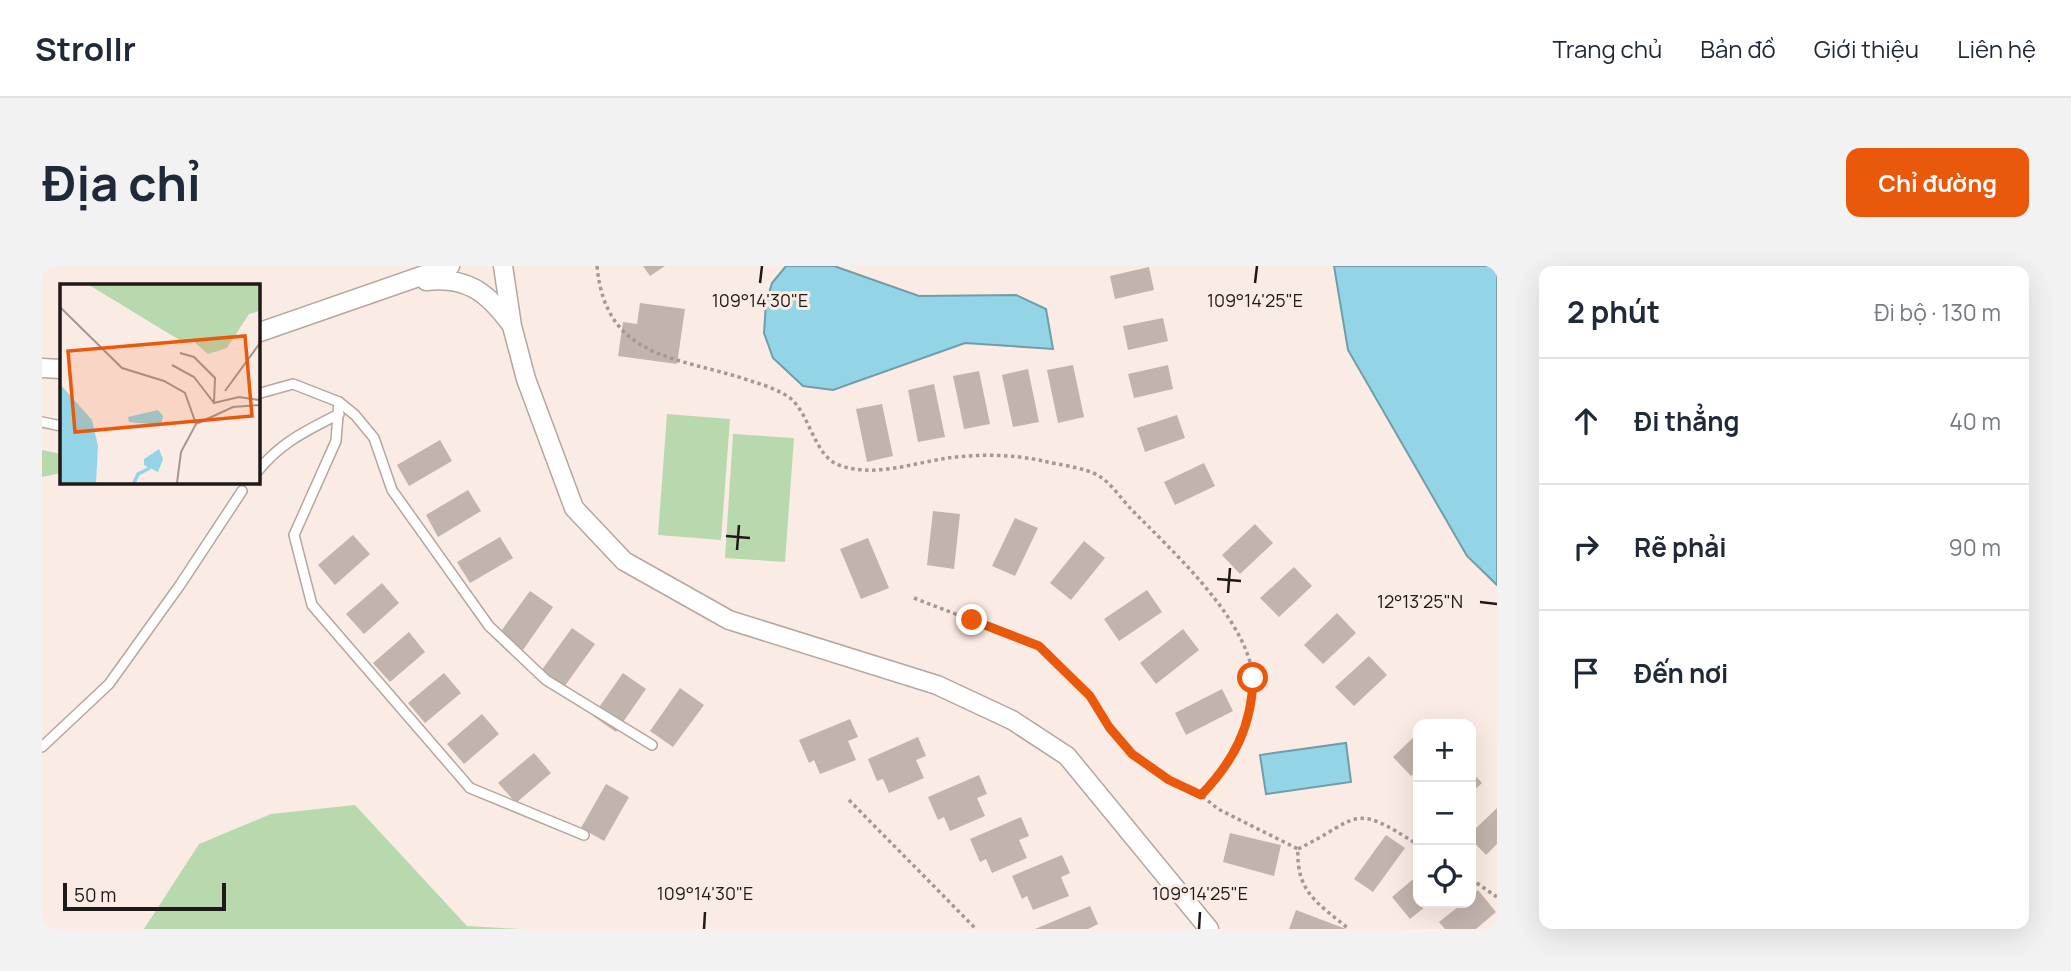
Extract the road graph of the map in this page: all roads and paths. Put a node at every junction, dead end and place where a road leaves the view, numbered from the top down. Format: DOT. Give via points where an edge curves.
graph roads {
  1 [pos="450,266"];
  2 [pos="503,266"];
  3 [pos="597,266"];
  4 [pos="391,286"];
  5 [pos="512,326"];
  6 [pos="259,332"];
  7 [pos="42,368"];
  8 [pos="60,369"];
  9 [pos="259,393"];
  10 [pos="339,402"];
  11 [pos="339,414"];
  12 [pos="42,422"];
  13 [pos="60,426"];
  14 [pos="259,469"];
  15 [pos="242,491"];
  16 [pos="914,598"];
  17 [pos="652,745"];
  18 [pos="42,747"];
  19 [pos="1201,795"];
  20 [pos="849,800"];
  21 [pos="584,835"];
  22 [pos="1413,842"];
  23 [pos="1298,849"];
  24 [pos="1476,882"];
  25 [pos="1497,897"];
  26 [pos="976,929"];
  27 [pos="1209,929"];
  28 [pos="1349,929"];
  1 -- 4 [label="street"];
  2 -- 5 [label="street"];
  3 -- 19 [label="path" via="600,289 621,332 644,348 769,387 790,398 835,464 875,470 992,456 1040,460 1099,476 1221,609 1249,656 1253,699 1244,736 1221,775"];
  4 -- 5 [label="street" via="445,279 469,283 491,298"];
  4 -- 6 [label="street"];
  5 -- 27 [label="street" via="526,379 574,508 624,561 729,620 937,685 1012,720 1067,756"];
  7 -- 8 [label="street"];
  9 -- 10 [label="lane" via="293,384"];
  10 -- 11 [label="lane"];
  10 -- 17 [label="lane" via="374,438 392,490 489,626 546,680"];
  11 -- 14 [label="lane" via="293,437 272,452"];
  11 -- 21 [label="lane" via="336,441 294,536 312,605 470,788"];
  12 -- 13 [label="lane"];
  15 -- 18 [label="lane" via="109,684"];
  16 -- 19 [label="path" via="1039,646 1090,696 1132,754"];
  19 -- 23 [label="path" via="1218,810"];
  20 -- 26 [label="path"];
  22 -- 23 [label="path" via="1370,818 1350,819"];
  23 -- 28 [label="path" via="1302,885"];
  24 -- 25 [label="path"];
}
